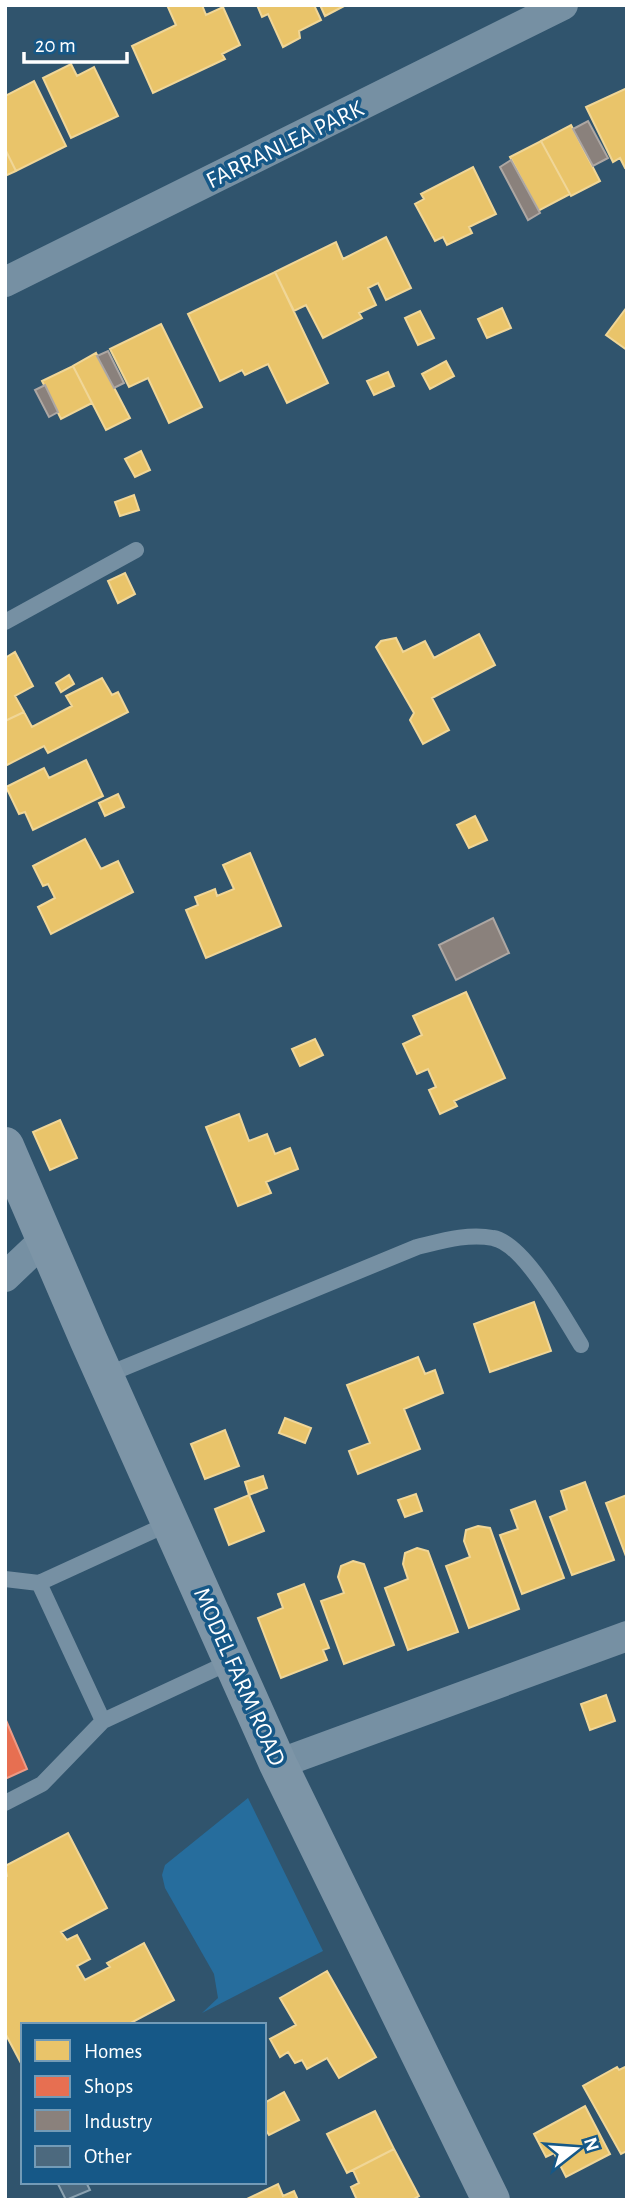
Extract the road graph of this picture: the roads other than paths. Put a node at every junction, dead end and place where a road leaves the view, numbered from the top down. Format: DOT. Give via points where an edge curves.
graph roads {
  1 [pos="563,5"];
  2 [pos="5,282"];
  3 [pos="136,550"];
  4 [pos="5,622"];
  5 [pos="5,1146"];
  6 [pos="45,1239"];
  7 [pos="5,1277"];
  8 [pos="581,1345"];
  9 [pos="104,1376"];
  10 [pos="170,1523"];
  11 [pos="5,1578"];
  12 [pos="39,1583"];
  13 [pos="627,1636"];
  14 [pos="232,1661"];
  15 [pos="103,1721"];
  16 [pos="278,1765"];
  17 [pos="5,1802"];
  18 [pos="491,2200"];
  1 -- 2 [label="street, FARRANLEA PARK"];
  3 -- 4 [label="lane"];
  5 -- 6 [label="main road, MODEL FARM ROAD"];
  6 -- 7 [label="street"];
  6 -- 9 [label="main road, MODEL FARM ROAD"];
  8 -- 9 [label="lane" via="519,1254 495,1238 462,1237 418,1247"];
  9 -- 10 [label="main road, MODEL FARM ROAD"];
  10 -- 12 [label="lane"];
  10 -- 14 [label="main road, MODEL FARM ROAD"];
  11 -- 12 [label="lane"];
  12 -- 15 [label="lane"];
  13 -- 16 [label="street"];
  14 -- 15 [label="lane"];
  14 -- 16 [label="main road, MODEL FARM ROAD"];
  15 -- 17 [label="lane" via="42,1784"];
  16 -- 18 [label="main road, MODEL FARM ROAD"];
}
